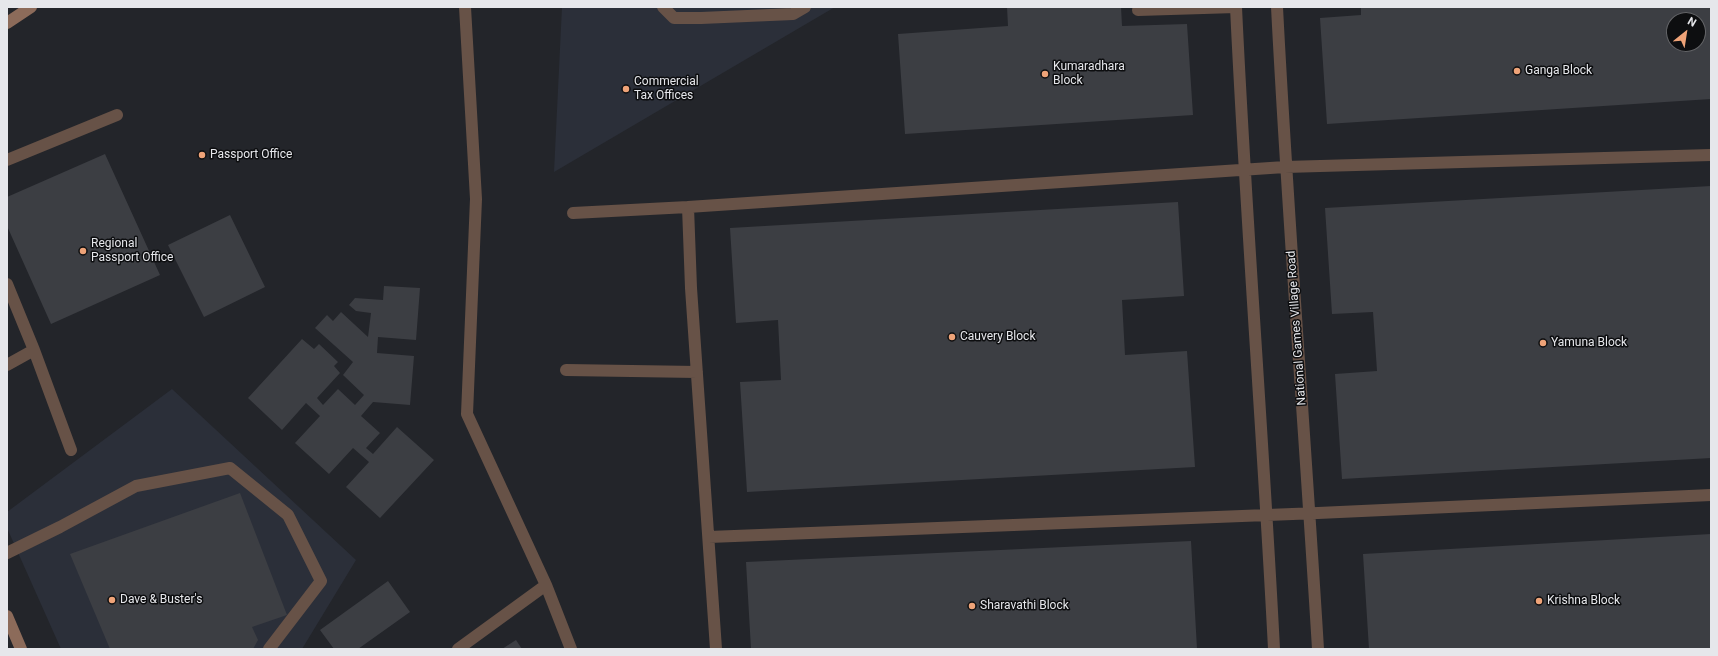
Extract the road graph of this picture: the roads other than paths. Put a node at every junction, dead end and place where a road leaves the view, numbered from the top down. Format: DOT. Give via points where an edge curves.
graph roads {
  1 [pos="31,7"];
  2 [pos="465,7"];
  3 [pos="663,7"];
  4 [pos="805,7"];
  5 [pos="1236,7"];
  6 [pos="1277,7"];
  7 [pos="791,10"];
  8 [pos="1138,10"];
  9 [pos="7,23"];
  10 [pos="117,115"];
  11 [pos="1711,155"];
  12 [pos="7,160"];
  13 [pos="1286,167"];
  14 [pos="1244,170"];
  15 [pos="688,207"];
  16 [pos="573,213"];
  17 [pos="7,284"];
  18 [pos="34,350"];
  19 [pos="7,365"];
  20 [pos="566,370"];
  21 [pos="697,372"];
  22 [pos="71,450"];
  23 [pos="1711,496"];
  24 [pos="1310,512"];
  25 [pos="1267,514"];
  26 [pos="709,537"];
  27 [pos="7,553"];
  28 [pos="546,585"];
  29 [pos="7,616"];
  30 [pos="21,649"];
  31 [pos="270,649"];
  32 [pos="458,649"];
  33 [pos="571,649"];
  34 [pos="716,649"];
  35 [pos="1274,649"];
  36 [pos="1318,649"];
  1 -- 9 [label="main road"];
  2 -- 28 [label="street" via="476,199 467,414"];
  3 -- 7 [label="street" via="674,18"];
  4 -- 7 [label="street"];
  5 -- 8 [label="street"];
  5 -- 14 [label="street"];
  6 -- 13 [label="street, National Games Village Road"];
  10 -- 12 [label="street"];
  11 -- 13 [label="street"];
  13 -- 14 [label="street"];
  13 -- 24 [label="street, National Games Village Road"];
  14 -- 15 [label="street"];
  14 -- 25 [label="street"];
  15 -- 16 [label="street"];
  15 -- 21 [label="street"];
  17 -- 18 [label="street"];
  18 -- 19 [label="street"];
  18 -- 22 [label="street"];
  20 -- 21 [label="street"];
  21 -- 26 [label="street"];
  23 -- 24 [label="street"];
  24 -- 25 [label="street"];
  24 -- 36 [label="street, National Games Village Road"];
  25 -- 26 [label="street"];
  25 -- 35 [label="street"];
  26 -- 34 [label="street"];
  27 -- 31 [label="street" via="136,486 230,468 288,515 320,581"];
  28 -- 32 [label="street"];
  28 -- 33 [label="street"];
  29 -- 30 [label="main road"];
}
